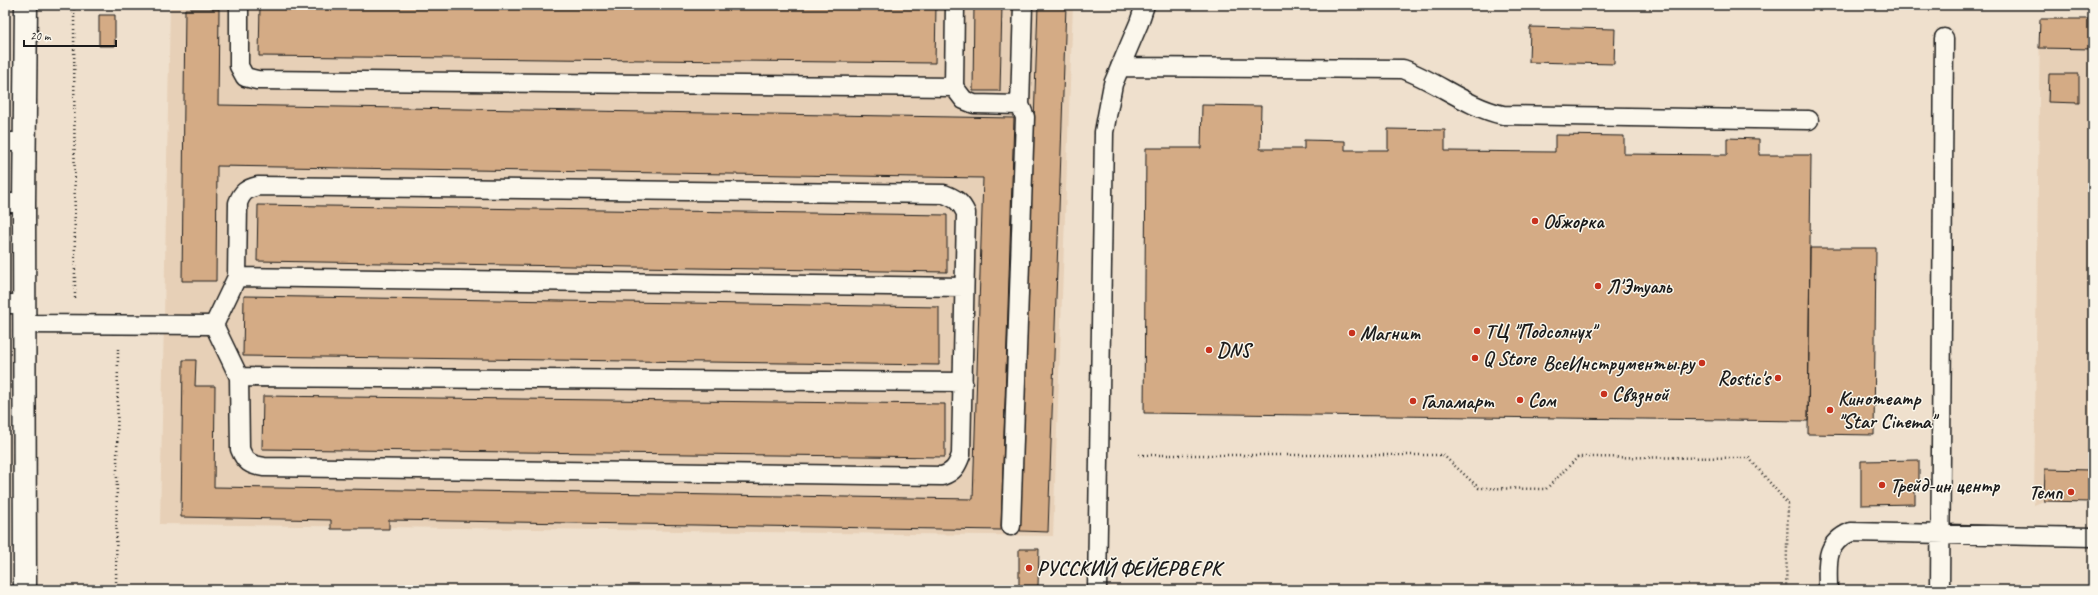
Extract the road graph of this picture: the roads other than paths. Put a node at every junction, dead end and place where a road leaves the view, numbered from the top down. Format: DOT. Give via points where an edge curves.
graph roads {
  1 [pos="26,5"];
  2 [pos="239,5"];
  3 [pos="955,5"];
  4 [pos="1023,5"];
  5 [pos="1145,5"];
  6 [pos="1944,38"];
  7 [pos="1120,67"];
  8 [pos="954,87"];
  9 [pos="1020,105"];
  10 [pos="1809,120"];
  11 [pos="15,142"];
  12 [pos="14,203"];
  13 [pos="237,277"];
  14 [pos="964,287"];
  15 [pos="18,311"];
  16 [pos="214,325"];
  17 [pos="239,377"];
  18 [pos="963,382"];
  19 [pos="1011,526"];
  20 [pos="1940,534"];
  21 [pos="2093,537"];
  22 [pos="24,590"];
  23 [pos="1097,590"];
  24 [pos="1828,590"];
  25 [pos="1940,590"];
  1 -- 11 [label="main road"];
  2 -- 8 [label="lane" via="240,66 245,76 257,80"];
  3 -- 8 [label="lane"];
  4 -- 9 [label="lane"];
  5 -- 7 [label="lane"];
  6 -- 20 [label="lane"];
  7 -- 10 [label="lane" via="1403,69 1423,77 1484,111 1503,115"];
  7 -- 23 [label="lane" via="1113,84 1104,132"];
  8 -- 9 [label="lane" via="964,100 974,104"];
  9 -- 19 [label="lane" via="1026,117"];
  11 -- 12 [label="main road"];
  12 -- 15 [label="main road"];
  13 -- 14 [label="lane"];
  13 -- 14 [label="lane" via="238,203 247,189 258,186 944,194 955,198 966,213"];
  13 -- 16 [label="lane"];
  14 -- 18 [label="lane"];
  15 -- 16 [label="lane"];
  15 -- 22 [label="main road"];
  16 -- 17 [label="lane"];
  17 -- 18 [label="lane"];
  17 -- 18 [label="lane" via="240,449 244,459 252,465 264,467 942,476 951,473 958,466 961,455"];
  20 -- 21 [label="lane"];
  20 -- 24 [label="lane" via="1851,532 1839,537 1831,547 1828,558"];
  20 -- 25 [label="lane"];
}
